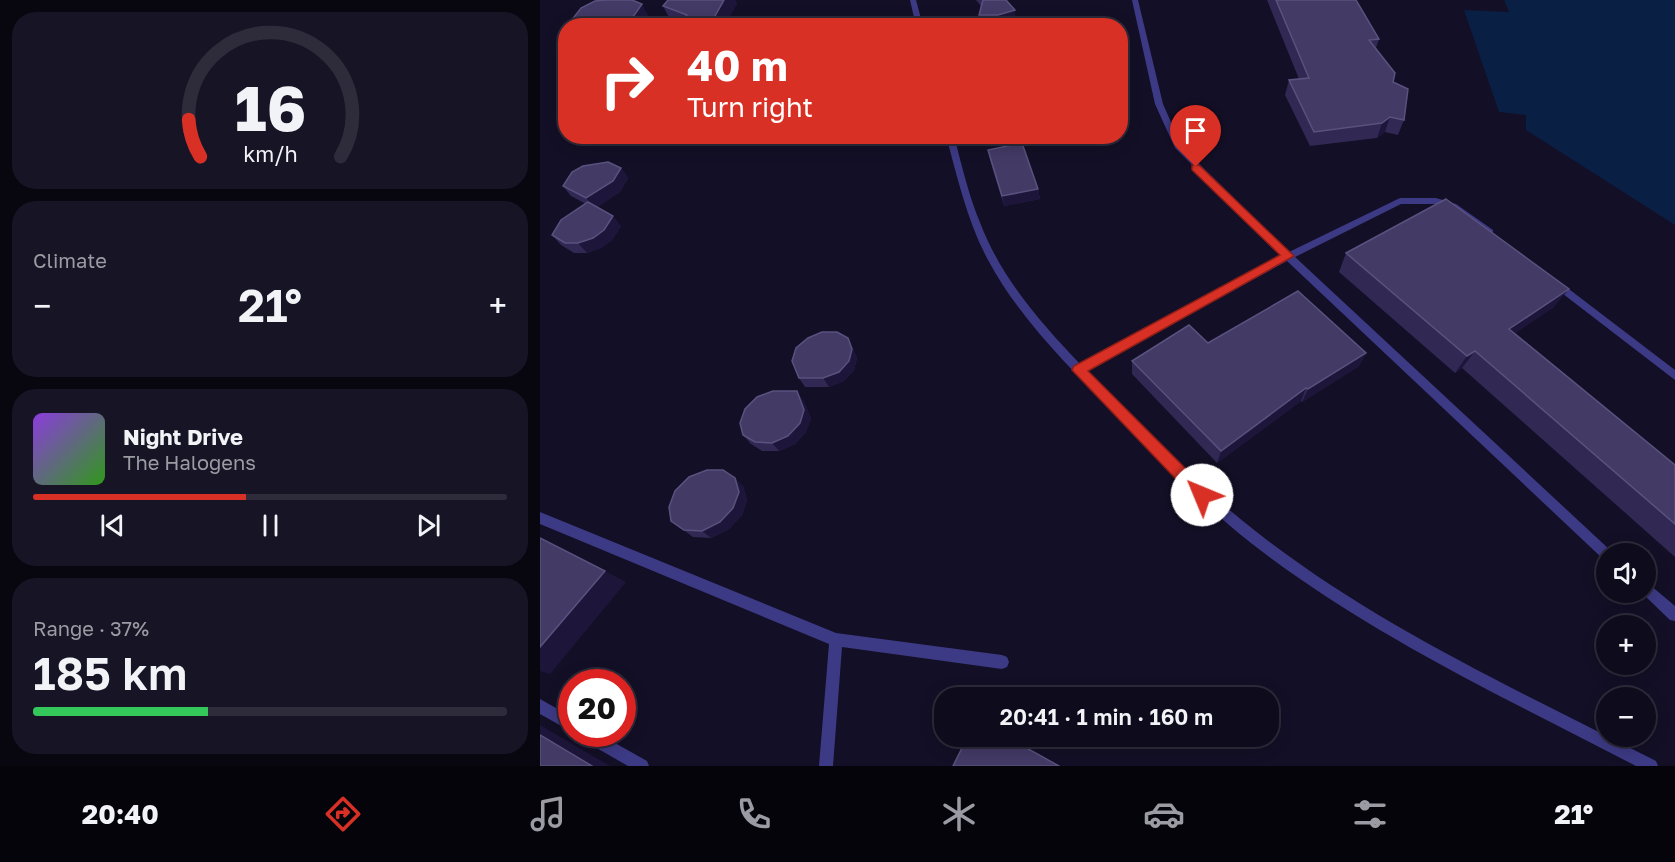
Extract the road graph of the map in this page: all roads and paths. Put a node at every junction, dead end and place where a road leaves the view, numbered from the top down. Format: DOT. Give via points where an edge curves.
graph roads {
  1 [pos="913,0"];
  2 [pos="1135,0"];
  3 [pos="918,18"];
  4 [pos="952,144"];
  5 [pos="1503,241"];
  6 [pos="1288,256"];
  7 [pos="1548,277"];
  8 [pos="1078,370"];
  9 [pos="1675,376"];
  10 [pos="540,518"];
  11 [pos="1596,545"];
  12 [pos="1656,598"];
  13 [pos="1675,615"];
  14 [pos="836,640"];
  15 [pos="1002,662"];
  16 [pos="540,706"];
  17 [pos="558,717"];
  18 [pos="609,747"];
  19 [pos="642,766"];
  20 [pos="826,766"];
  21 [pos="1651,766"];
  1 -- 3 [label="lane"];
  2 -- 6 [label="lane" via="1159,104 1179,148"];
  4 -- 8 [label="lane" via="981,238 998,271"];
  5 -- 6 [label="lane" via="1452,206 1410,200 1400,201"];
  6 -- 8 [label="lane"];
  6 -- 11 [label="lane"];
  7 -- 9 [label="lane"];
  8 -- 21 [label="lane" via="1202,495 1276,554 1352,605 1448,661"];
  10 -- 14 [label="lane"];
  12 -- 13 [label="lane"];
  14 -- 15 [label="lane"];
  14 -- 20 [label="lane"];
  16 -- 17 [label="lane"];
  18 -- 19 [label="lane"];
}
